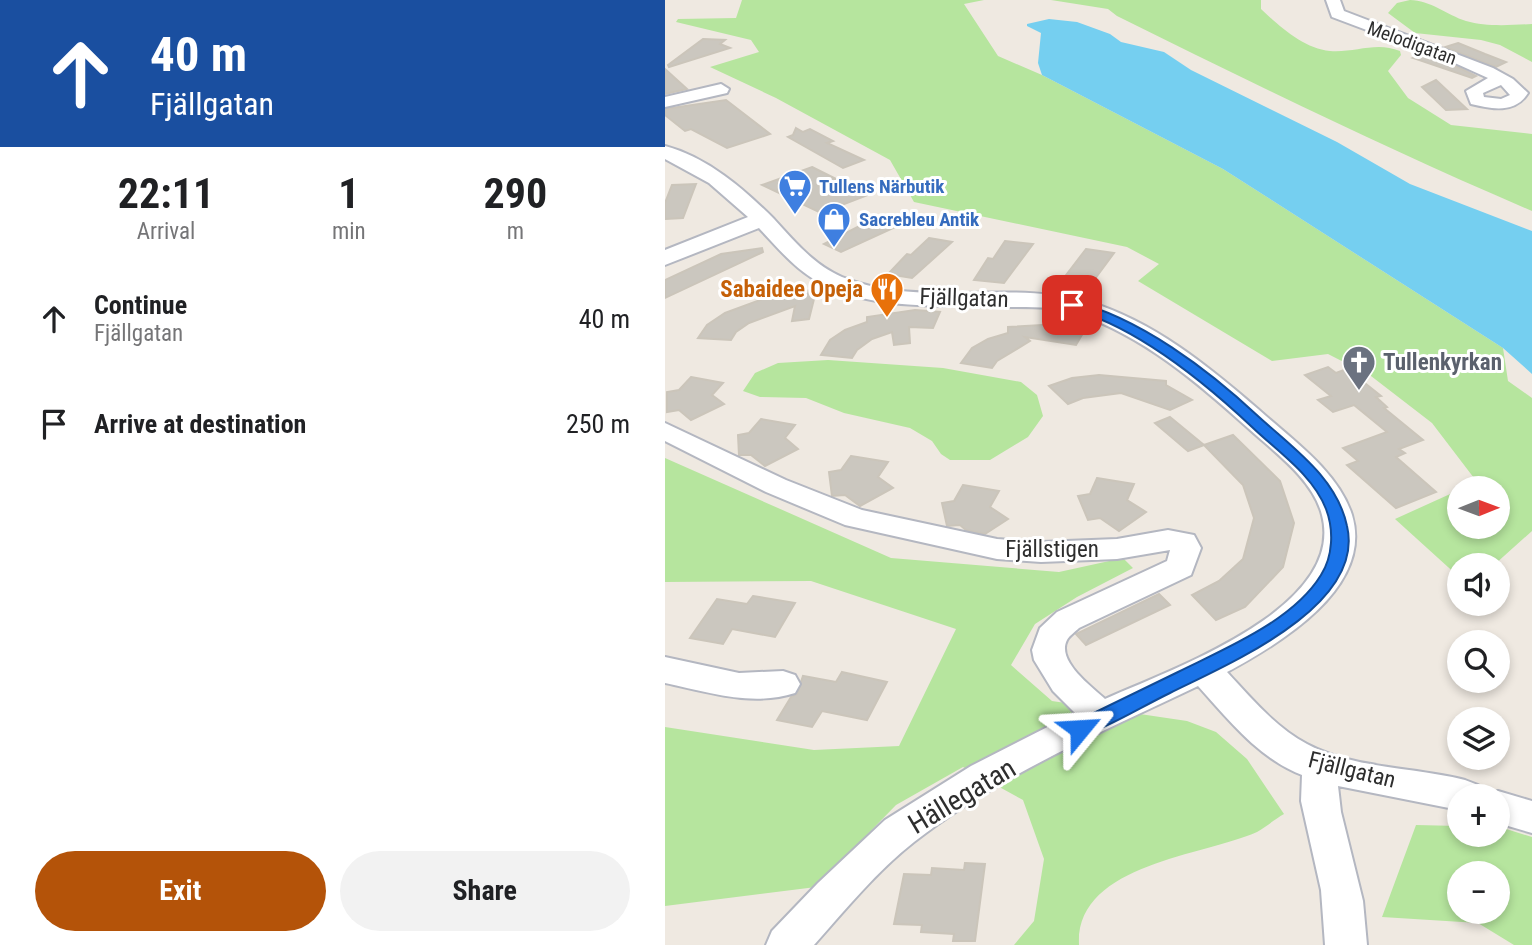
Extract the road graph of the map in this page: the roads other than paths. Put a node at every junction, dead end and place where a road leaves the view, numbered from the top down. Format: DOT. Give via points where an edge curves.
graph roads {
  1 [pos="1333,0"];
  2 [pos="1500,79"];
  3 [pos="721,89"];
  4 [pos="665,102"];
  5 [pos="665,152"];
  6 [pos="762,219"];
  7 [pos="665,258"];
  8 [pos="665,431"];
  9 [pos="1203,669"];
  10 [pos="665,670"];
  11 [pos="783,684"];
  12 [pos="1101,718"];
  13 [pos="1322,766"];
  14 [pos="1447,792"];
  15 [pos="1510,811"];
  16 [pos="1532,817"];
  17 [pos="787,945"];
  18 [pos="1346,945"];
  1 -- 2 [label="street, Melodigatan" via="1337,14 1353,22"];
  3 -- 4 [label="street"];
  5 -- 6 [label="street, Fjällgatan" via="730,188"];
  6 -- 7 [label="street"];
  6 -- 9 [label="street, Fjällgatan" via="815,270 854,288 898,295 1058,302 1097,313 1184,363 1298,460 1320,483 1340,529 1338,554 1329,577 1309,601 1261,640"];
  8 -- 12 [label="street, Fjällstigen" via="776,486 855,518 985,547 1041,552 1183,542 1186,548 1180,567 1068,620 1049,641 1051,665"];
  9 -- 12 [label="street, Hällegatan"];
  9 -- 13 [label="street, Fjällgatan" via="1266,735 1294,755"];
  10 -- 11 [label="street" via="739,686"];
  12 -- 17 [label="street, Hällegatan" via="914,820"];
  13 -- 14 [label="street, Fjällgatan"];
  13 -- 18 [label="street" via="1320,810 1334,861"];
  15 -- 16 [label="street"];
}
